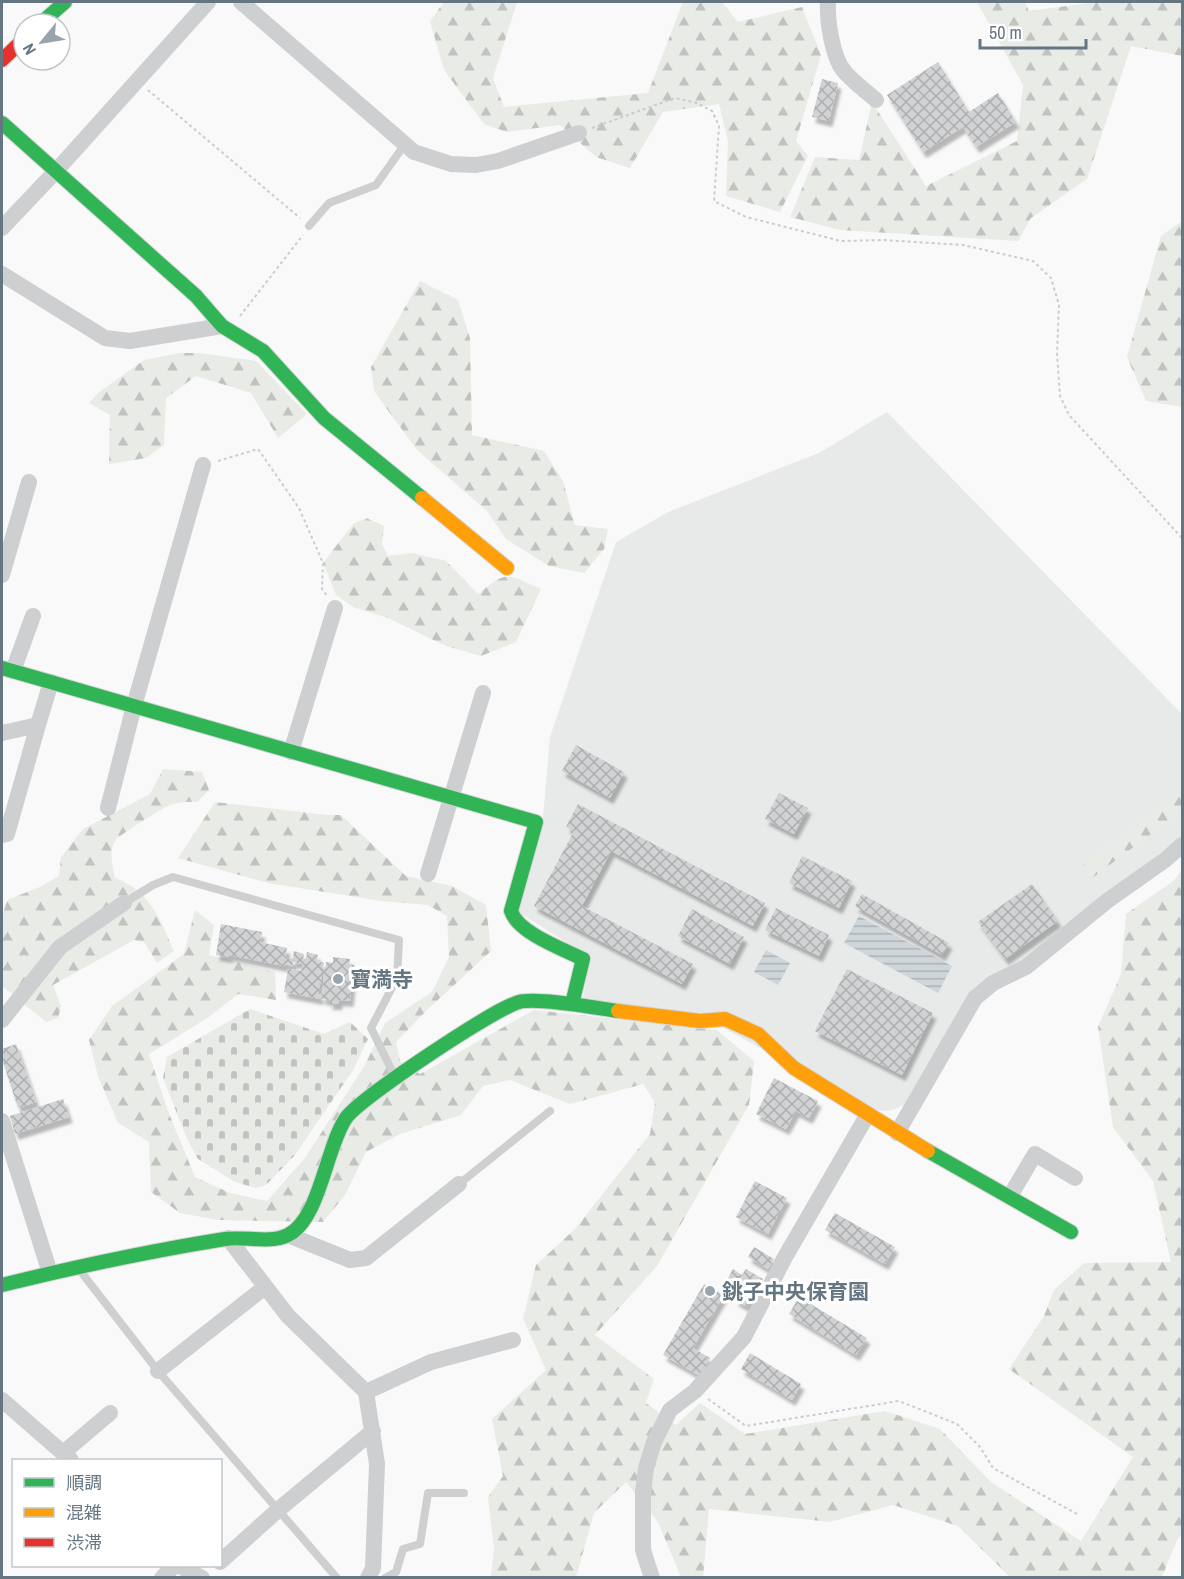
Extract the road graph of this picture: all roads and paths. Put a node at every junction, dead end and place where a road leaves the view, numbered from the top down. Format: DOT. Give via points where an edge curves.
graph roads {
  1 [pos="65,2"];
  2 [pos="208,2"];
  3 [pos="241,2"];
  4 [pos="828,2"];
  5 [pos="54,12"];
  6 [pos="137,80"];
  7 [pos="876,100"];
  8 [pos="2,123"];
  9 [pos="579,133"];
  10 [pos="405,144"];
  11 [pos="55,172"];
  12 [pos="309,226"];
  13 [pos="2,228"];
  14 [pos="2,274"];
  15 [pos="226,328"];
  16 [pos="202,465"];
  17 [pos="29,482"];
  18 [pos="1182,538"];
  19 [pos="507,568"];
  20 [pos="2,575"];
  21 [pos="335,608"];
  22 [pos="33,616"];
  23 [pos="8,669"];
  24 [pos="51,682"];
  25 [pos="483,693"];
  26 [pos="134,706"];
  27 [pos="38,725"];
  28 [pos="2,733"];
  29 [pos="291,752"];
  30 [pos="450,798"];
  31 [pos="108,808"];
  32 [pos="2,835"];
  33 [pos="1182,845"];
  34 [pos="428,874"];
  35 [pos="124,903"];
  36 [pos="573,1004"];
  37 [pos="2,1020"];
  38 [pos="396,1079"];
  39 [pos="550,1111"];
  40 [pos="868,1114"];
  41 [pos="2,1121"];
  42 [pos="897,1133"];
  43 [pos="6,1149"];
  44 [pos="1075,1178"];
  45 [pos="459,1185"];
  46 [pos="1010,1196"];
  47 [pos="1071,1232"];
  48 [pos="288,1235"];
  49 [pos="228,1238"];
  50 [pos="78,1268"];
  51 [pos="50,1273"];
  52 [pos="2,1285"];
  53 [pos="265,1287"];
  54 [pos="513,1340"];
  55 [pos="159,1371"];
  56 [pos="695,1391"];
  57 [pos="366,1392"];
  58 [pos="2,1400"];
  59 [pos="110,1413"];
  60 [pos="373,1431"];
  61 [pos="67,1457"];
  62 [pos="464,1493"];
  63 [pos="278,1510"];
  64 [pos="1077,1514"];
  65 [pos="222,1560"];
  66 [pos="173,1567"];
  67 [pos="182,1567"];
  68 [pos="215,1567"];
  69 [pos="162,1578"];
  70 [pos="202,1578"];
  71 [pos="337,1578"];
  72 [pos="368,1578"];
  73 [pos="385,1578"];
  74 [pos="652,1578"];
  1 -- 5 [label="street"];
  2 -- 6 [label="street"];
  3 -- 10 [label="street"];
  4 -- 7 [label="street" via="834,49 843,70"];
  6 -- 11 [label="street"];
  6 -- 12 [label="path"];
  8 -- 11 [label="street"];
  9 -- 10 [label="street" via="476,165 451,164 414,152"];
  9 -- 18 [label="path" via="675,98 697,103 712,111 719,126 714,201 746,217 841,241 963,245 1033,261 1052,278 1059,305 1060,396 1069,415"];
  10 -- 12 [label="lane" via="376,185 329,203"];
  11 -- 13 [label="street"];
  11 -- 15 [label="street" via="196,296"];
  12 -- 15 [label="path"];
  14 -- 15 [label="street" via="105,338 130,340"];
  15 -- 19 [label="street" via="263,351 324,418"];
  16 -- 21 [label="path" via="258,449 299,508 323,563 322,589"];
  16 -- 26 [label="street"];
  17 -- 20 [label="street"];
  21 -- 29 [label="street"];
  22 -- 23 [label="street"];
  23 -- 24 [label="street"];
  24 -- 26 [label="street"];
  24 -- 27 [label="street"];
  25 -- 30 [label="street"];
  26 -- 29 [label="street"];
  26 -- 31 [label="street"];
  27 -- 28 [label="street"];
  27 -- 32 [label="street" via="7,834"];
  29 -- 30 [label="street"];
  30 -- 34 [label="street"];
  30 -- 36 [label="street" via="536,822 512,916 523,928 583,959"];
  33 -- 42 [label="street" via="1026,967 993,983 975,998"];
  35 -- 37 [label="street" via="60,947"];
  35 -- 38 [label="lane" via="173,877 399,940 397,978 371,1028"];
  36 -- 38 [label="street" via="518,1002"];
  36 -- 40 [label="street" via="700,1021 725,1019 758,1034 794,1068"];
  38 -- 48 [label="street" via="346,1116 305,1219"];
  39 -- 45 [label="lane"];
  40 -- 42 [label="street"];
  40 -- 56 [label="street" via="785,1257 744,1337"];
  41 -- 43 [label="street"];
  42 -- 46 [label="street"];
  43 -- 51 [label="street"];
  44 -- 46 [label="street" via="1035,1154"];
  45 -- 48 [label="street" via="366,1258 350,1260"];
  46 -- 47 [label="street"];
  48 -- 49 [label="street"];
  49 -- 50 [label="street"];
  49 -- 53 [label="street"];
  50 -- 51 [label="street"];
  50 -- 55 [label="lane"];
  51 -- 52 [label="street"];
  53 -- 55 [label="street"];
  53 -- 57 [label="street" via="288,1316"];
  54 -- 57 [label="street" via="431,1362"];
  55 -- 63 [label="lane"];
  56 -- 64 [label="path" via="746,1426 899,1401 957,1424 980,1447 993,1468"];
  56 -- 74 [label="street" via="670,1410 645,1468 643,1550"];
  57 -- 60 [label="street"];
  58 -- 61 [label="street"];
  59 -- 61 [label="street"];
  60 -- 63 [label="street"];
  60 -- 72 [label="street" via="377,1464 373,1568"];
  62 -- 73 [label="lane" via="428,1493 420,1544 403,1549 396,1572"];
  63 -- 65 [label="street"];
  63 -- 71 [label="lane"];
  66 -- 69 [label="street"];
  67 -- 70 [label="street"];
  68 -- 70 [label="street"];
}
